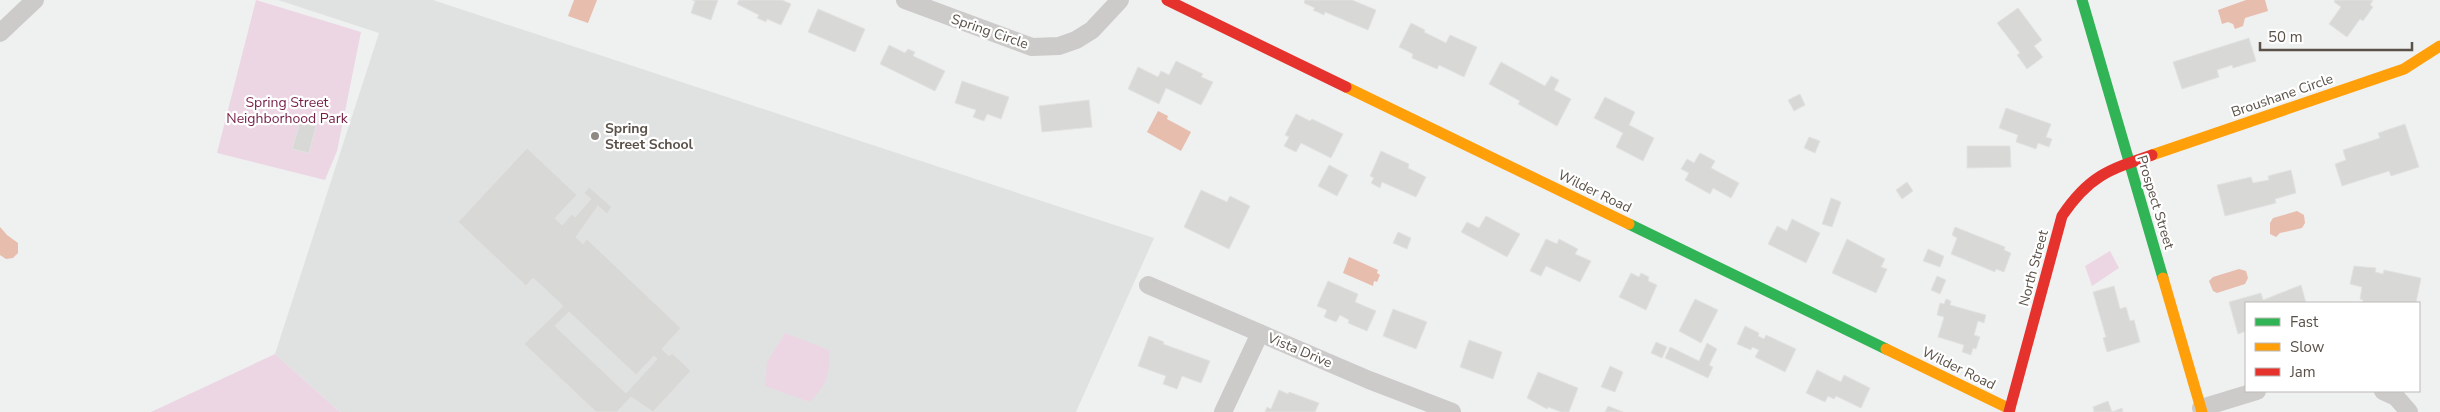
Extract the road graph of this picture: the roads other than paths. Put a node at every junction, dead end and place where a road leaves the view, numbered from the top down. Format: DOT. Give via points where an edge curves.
graph roads {
  1 [pos="35,0"];
  2 [pos="906,0"];
  3 [pos="1120,0"];
  4 [pos="1166,0"];
  5 [pos="2082,0"];
  6 [pos="0,33"];
  7 [pos="2440,46"];
  8 [pos="2128,163"];
  9 [pos="1148,285"];
  10 [pos="1260,333"];
  11 [pos="2254,392"];
  12 [pos="2385,392"];
  13 [pos="2010,410"];
  14 [pos="2202,410"];
  15 [pos="1223,412"];
  16 [pos="1452,412"];
  17 [pos="2409,412"];
  1 -- 6 [label="street"];
  2 -- 3 [label="street, Spring Circle" via="1032,47 1059,46 1076,40 1092,30"];
  4 -- 13 [label="street, Wilder Road"];
  5 -- 8 [label="street, Prospect Street"];
  7 -- 8 [label="street, Broushane Circle" via="2404,69"];
  8 -- 13 [label="street, North Street" via="2112,166 2076,193 2062,216"];
  8 -- 14 [label="street, Prospect Street"];
  9 -- 10 [label="street, Vista Drive"];
  10 -- 15 [label="street"];
  10 -- 16 [label="street, Vista Drive"];
  11 -- 14 [label="street"];
  12 -- 17 [label="street" via="2396,397"];
}
